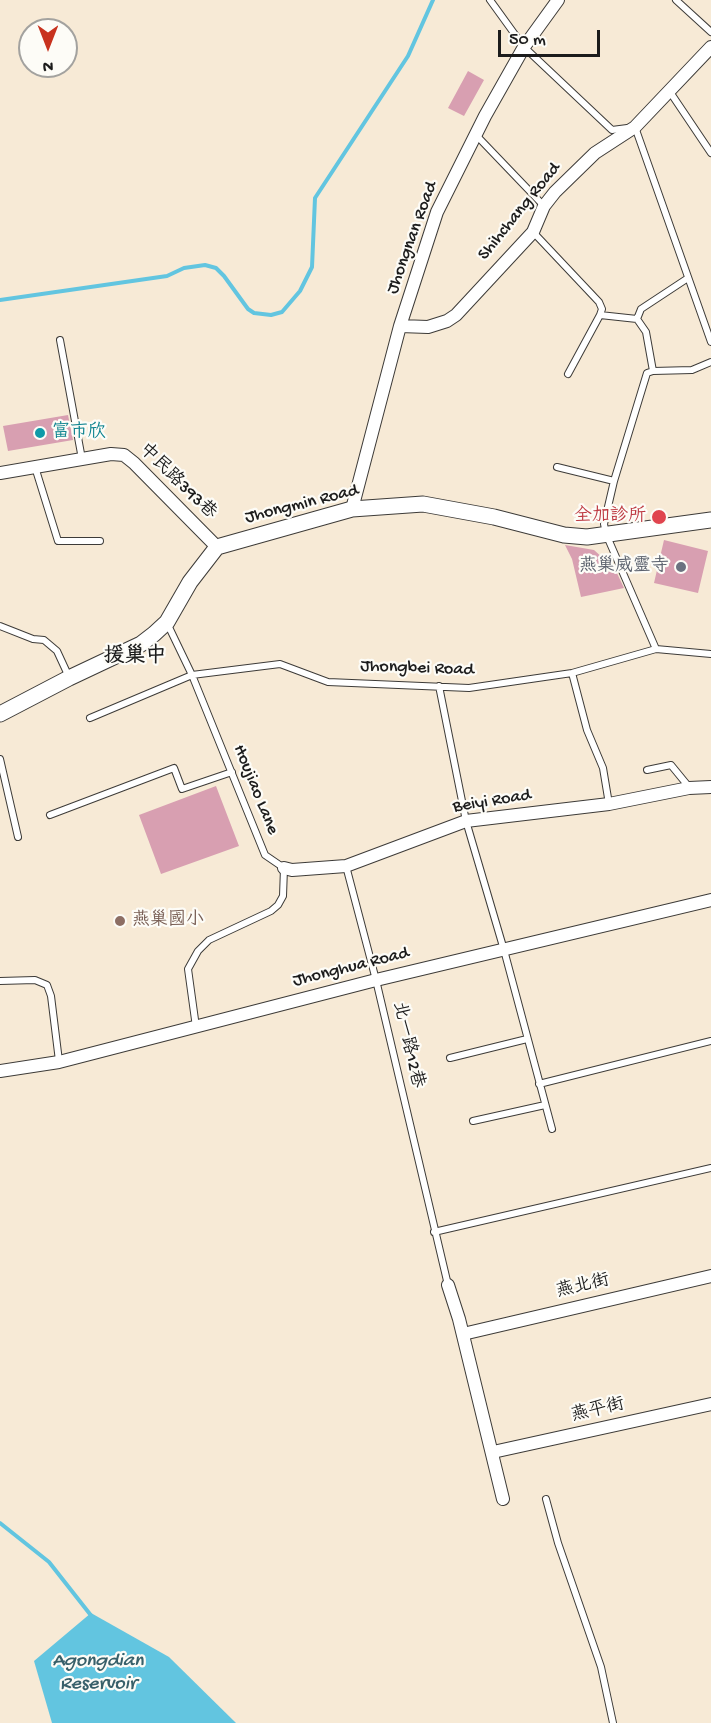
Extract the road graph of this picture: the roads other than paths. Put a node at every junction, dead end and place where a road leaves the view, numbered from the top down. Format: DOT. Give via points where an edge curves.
graph roads {
  1 [pos="490,0"];
  2 [pos="558,0"];
  3 [pos="676,0"];
  4 [pos="711,32"];
  5 [pos="524,47"];
  6 [pos="711,47"];
  7 [pos="670,92"];
  8 [pos="635,127"];
  9 [pos="476,135"];
  10 [pos="711,153"];
  11 [pos="544,206"];
  12 [pos="532,232"];
  13 [pos="688,278"];
  14 [pos="600,315"];
  15 [pos="637,319"];
  16 [pos="400,326"];
  17 [pos="60,340"];
  18 [pos="711,342"];
  19 [pos="711,362"];
  20 [pos="653,371"];
  21 [pos="568,374"];
  22 [pos="82,459"];
  23 [pos="35,467"];
  24 [pos="557,467"];
  25 [pos="0,473"];
  26 [pos="614,481"];
  27 [pos="352,509"];
  28 [pos="711,520"];
  29 [pos="606,534"];
  30 [pos="100,541"];
  31 [pos="218,547"];
  32 [pos="167,622"];
  33 [pos="0,626"];
  34 [pos="656,649"];
  35 [pos="711,654"];
  36 [pos="572,673"];
  37 [pos="192,675"];
  38 [pos="69,678"];
  39 [pos="439,686"];
  40 [pos="0,714"];
  41 [pos="90,718"];
  42 [pos="0,759"];
  43 [pos="648,770"];
  44 [pos="232,772"];
  45 [pos="711,787"];
  46 [pos="689,788"];
  47 [pos="609,804"];
  48 [pos="50,815"];
  49 [pos="466,821"];
  50 [pos="18,837"];
  51 [pos="346,866"];
  52 [pos="284,868"];
  53 [pos="711,900"];
  54 [pos="504,950"];
  55 [pos="376,980"];
  56 [pos="0,981"];
  57 [pos="196,1027"];
  58 [pos="527,1039"];
  59 [pos="711,1041"];
  60 [pos="450,1058"];
  61 [pos="59,1062"];
  62 [pos="0,1071"];
  63 [pos="539,1084"];
  64 [pos="544,1105"];
  65 [pos="473,1121"];
  66 [pos="552,1129"];
  67 [pos="711,1168"];
  68 [pos="434,1232"];
  69 [pos="711,1276"];
  70 [pos="448,1285"];
  71 [pos="463,1334"];
  72 [pos="711,1404"];
  73 [pos="493,1452"];
  74 [pos="503,1499"];
  75 [pos="546,1499"];
  76 [pos="614,1723"];
  1 -- 5 [label="lane"];
  2 -- 5 [label="street, Jhongnan Road"];
  3 -- 4 [label="lane"];
  5 -- 8 [label="lane" via="612,130"];
  5 -- 9 [label="street, Jhongnan Road"];
  6 -- 7 [label="street, Shihchang Road"];
  7 -- 8 [label="street, Shihchang Road"];
  7 -- 10 [label="lane"];
  8 -- 11 [label="street, Shihchang Road" via="595,153"];
  8 -- 13 [label="lane"];
  9 -- 11 [label="lane"];
  9 -- 16 [label="street, Jhongnan Road" via="437,212"];
  11 -- 12 [label="street, Shihchang Road"];
  12 -- 14 [label="lane" via="599,302"];
  12 -- 16 [label="street, Shihchang Road" via="456,315 428,327"];
  13 -- 15 [label="lane" via="641,309"];
  13 -- 18 [label="lane"];
  14 -- 15 [label="lane"];
  14 -- 21 [label="lane"];
  15 -- 20 [label="lane" via="646,332"];
  16 -- 27 [label="street, Jhongnan Road"];
  17 -- 22 [label="lane"];
  19 -- 20 [label="lane" via="692,370"];
  20 -- 26 [label="lane" via="647,373"];
  22 -- 23 [label="street, 中民路393巷"];
  22 -- 31 [label="street, 中民路393巷" via="124,455"];
  23 -- 25 [label="street, 中民路393巷"];
  23 -- 30 [label="lane" via="58,541"];
  24 -- 26 [label="lane"];
  26 -- 29 [label="lane" via="604,525"];
  27 -- 29 [label="street, Jhongmin Road" via="423,504 564,535"];
  27 -- 31 [label="street, Jhongmin Road"];
  28 -- 29 [label="street, Jhongmin Road"];
  29 -- 34 [label="lane"];
  31 -- 32 [label="street" via="190,582"];
  32 -- 37 [label="lane, Houjiao Lane"];
  32 -- 38 [label="street" via="141,644"];
  33 -- 38 [label="lane" via="45,640 57,651"];
  34 -- 35 [label="lane, Jhongbei Road"];
  34 -- 36 [label="lane, Jhongbei Road"];
  36 -- 39 [label="lane, Jhongbei Road" via="469,688"];
  36 -- 47 [label="lane" via="587,730 603,768"];
  37 -- 39 [label="lane, Jhongbei Road" via="280,664 328,682"];
  37 -- 41 [label="lane, Jhongbei Road"];
  37 -- 44 [label="lane, Houjiao Lane"];
  38 -- 40 [label="street"];
  39 -- 49 [label="lane"];
  42 -- 50 [label="lane"];
  43 -- 46 [label="lane" via="671,765"];
  44 -- 48 [label="lane" via="182,789 174,768"];
  44 -- 52 [label="lane, Houjiao Lane" via="265,855"];
  45 -- 46 [label="street, Beiyi Road"];
  46 -- 47 [label="street, Beiyi Road"];
  47 -- 49 [label="street, Beiyi Road"];
  49 -- 51 [label="street, Beiyi Road"];
  49 -- 54 [label="lane"];
  51 -- 52 [label="street, Beiyi Road"];
  51 -- 55 [label="lane, 北一路12巷"];
  52 -- 57 [label="lane" via="283,896 278,905 209,940 188,969"];
  53 -- 54 [label="street, Jhonghua Road"];
  54 -- 55 [label="street, Jhonghua Road"];
  54 -- 58 [label="lane"];
  55 -- 57 [label="street, Jhonghua Road"];
  55 -- 68 [label="lane, 北一路12巷"];
  56 -- 61 [label="lane" via="35,980 47,985"];
  57 -- 61 [label="street, Jhonghua Road"];
  58 -- 60 [label="lane"];
  58 -- 63 [label="lane"];
  59 -- 63 [label="lane"];
  61 -- 62 [label="street, Jhonghua Road"];
  63 -- 64 [label="lane"];
  64 -- 65 [label="lane"];
  64 -- 66 [label="lane"];
  67 -- 68 [label="lane"];
  68 -- 70 [label="lane, 北一路12巷"];
  69 -- 71 [label="street, 燕北街"];
  70 -- 71 [label="street"];
  71 -- 73 [label="street"];
  72 -- 73 [label="street, 燕平街"];
  73 -- 74 [label="street"];
  75 -- 76 [label="lane" via="601,1667"];
}
